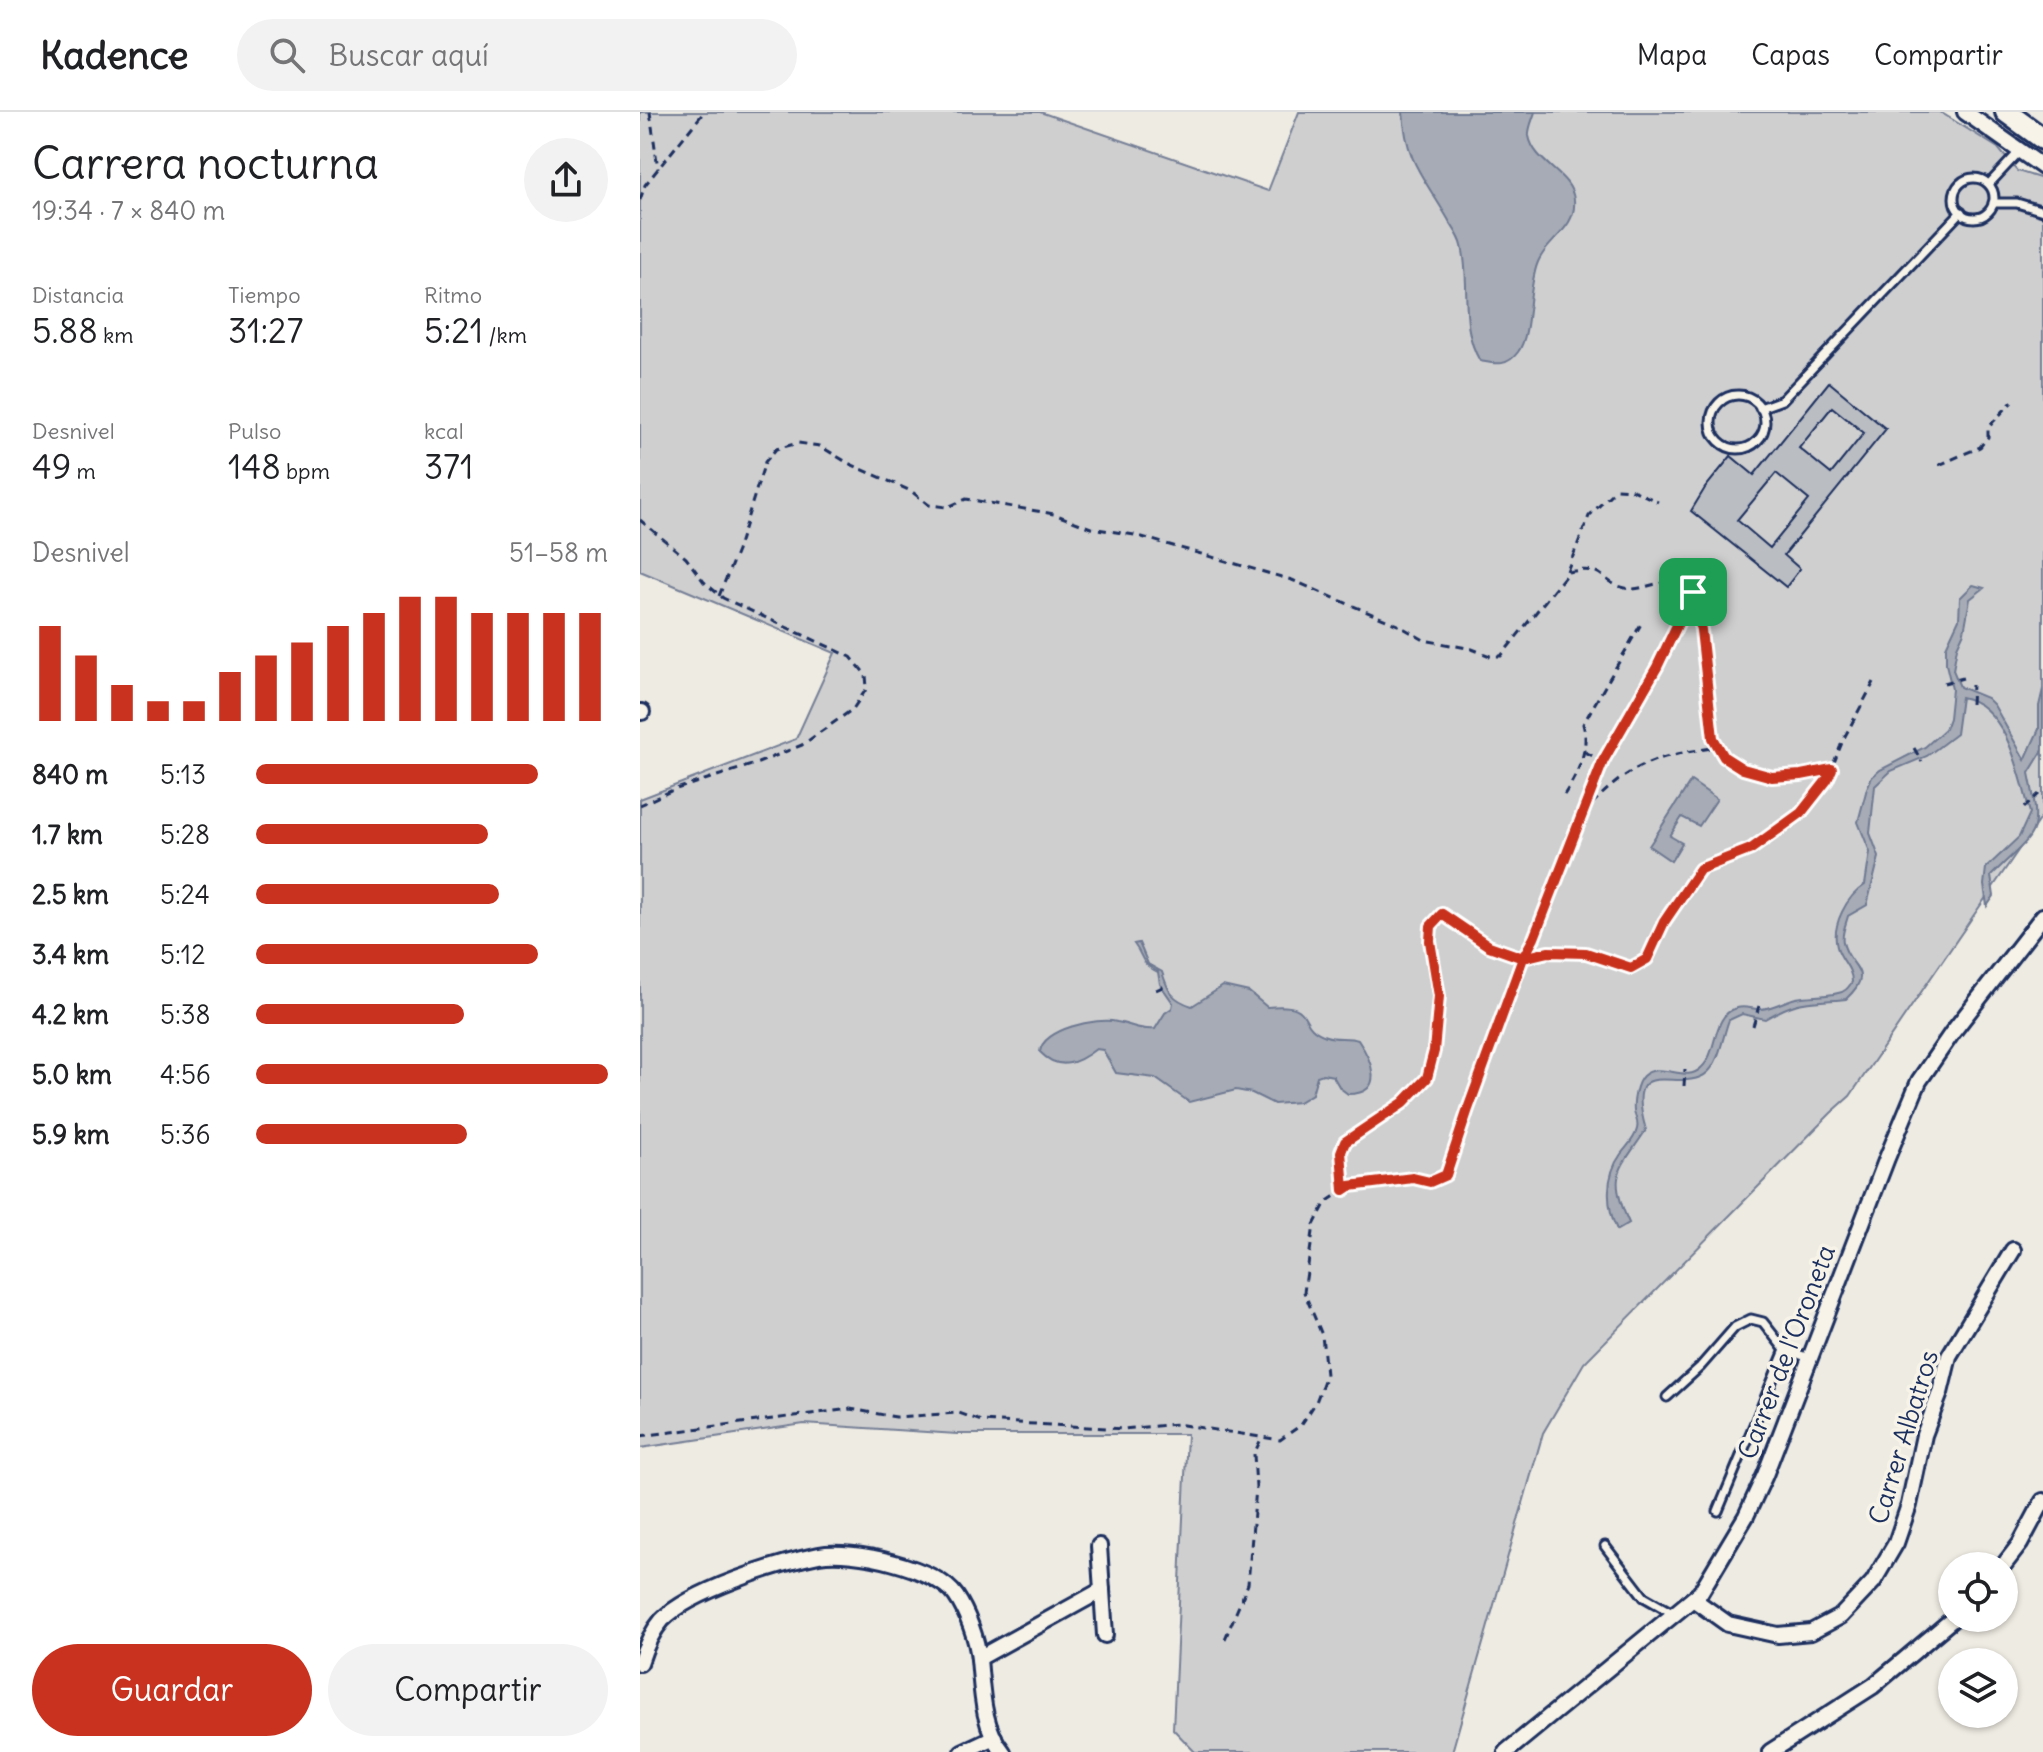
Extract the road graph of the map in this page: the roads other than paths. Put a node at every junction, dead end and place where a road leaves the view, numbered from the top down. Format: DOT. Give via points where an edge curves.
graph roads {
  1 [pos="1965,112"];
  2 [pos="2006,112"];
  3 [pos="2043,139"];
  4 [pos="2019,152"];
  5 [pos="2043,167"];
  6 [pos="1989,184"];
  7 [pos="1993,203"];
  8 [pos="2043,211"];
  9 [pos="1961,212"];
  10 [pos="1760,408"];
  11 [pos="2043,916"];
  12 [pos="2013,1250"];
  13 [pos="1785,1350"];
  14 [pos="1810,1358"];
  15 [pos="1667,1397"];
  16 [pos="2043,1501"];
  17 [pos="1718,1511"];
  18 [pos="1099,1546"];
  19 [pos="1605,1546"];
  20 [pos="2014,1552"];
  21 [pos="1102,1590"];
  22 [pos="1693,1599"];
  23 [pos="1674,1614"];
  24 [pos="1938,1631"];
  25 [pos="1105,1635"];
  26 [pos="979,1658"];
  27 [pos="640,1663"];
  28 [pos="994,1737"];
  29 [pos="962,1752"];
  30 [pos="1003,1752"];
  31 [pos="1506,1752"];
  32 [pos="1770,1752"];
  1 -- 4 [label="street"];
  2 -- 3 [label="main road"];
  4 -- 5 [label="street"];
  4 -- 6 [label="lane"];
  6 -- 7 [label="lane"];
  6 -- 9 [label="lane" via="1975,178 1962,183 1955,194"];
  7 -- 8 [label="lane"];
  7 -- 9 [label="lane" via="1981,217"];
  9 -- 10 [label="lane" via="1782,400"];
  10 -- 10 [label="lane" via="1748,397 1723,399 1712,412 1715,437 1730,448 1756,442 1764,426"];
  11 -- 14 [label="street, Carrer de l'Oroneta" via="1919,1081"];
  12 -- 22 [label="street, Carrer Albatros" via="1949,1356 1909,1505 1896,1543 1873,1582 1841,1616 1811,1632 1778,1635 1728,1624"];
  13 -- 14 [label="lane"];
  13 -- 15 [label="lane" via="1763,1322 1751,1319 1735,1327"];
  13 -- 17 [label="lane"];
  14 -- 22 [label="street, Carrer de l'Oroneta" via="1746,1516"];
  16 -- 20 [label="street"];
  18 -- 21 [label="street"];
  19 -- 23 [label="lane" via="1644,1597"];
  21 -- 25 [label="street"];
  21 -- 26 [label="street"];
  22 -- 23 [label="street, Carrer de l'Oroneta"];
  23 -- 31 [label="street, Carrer de l'Oroneta"];
  24 -- 32 [label="street" via="1873,1686"];
  26 -- 27 [label="street" via="955,1593 923,1572 857,1554 821,1555 786,1564 685,1602 646,1643"];
  26 -- 28 [label="street"];
  28 -- 29 [label="street"];
  28 -- 30 [label="street"];
}
